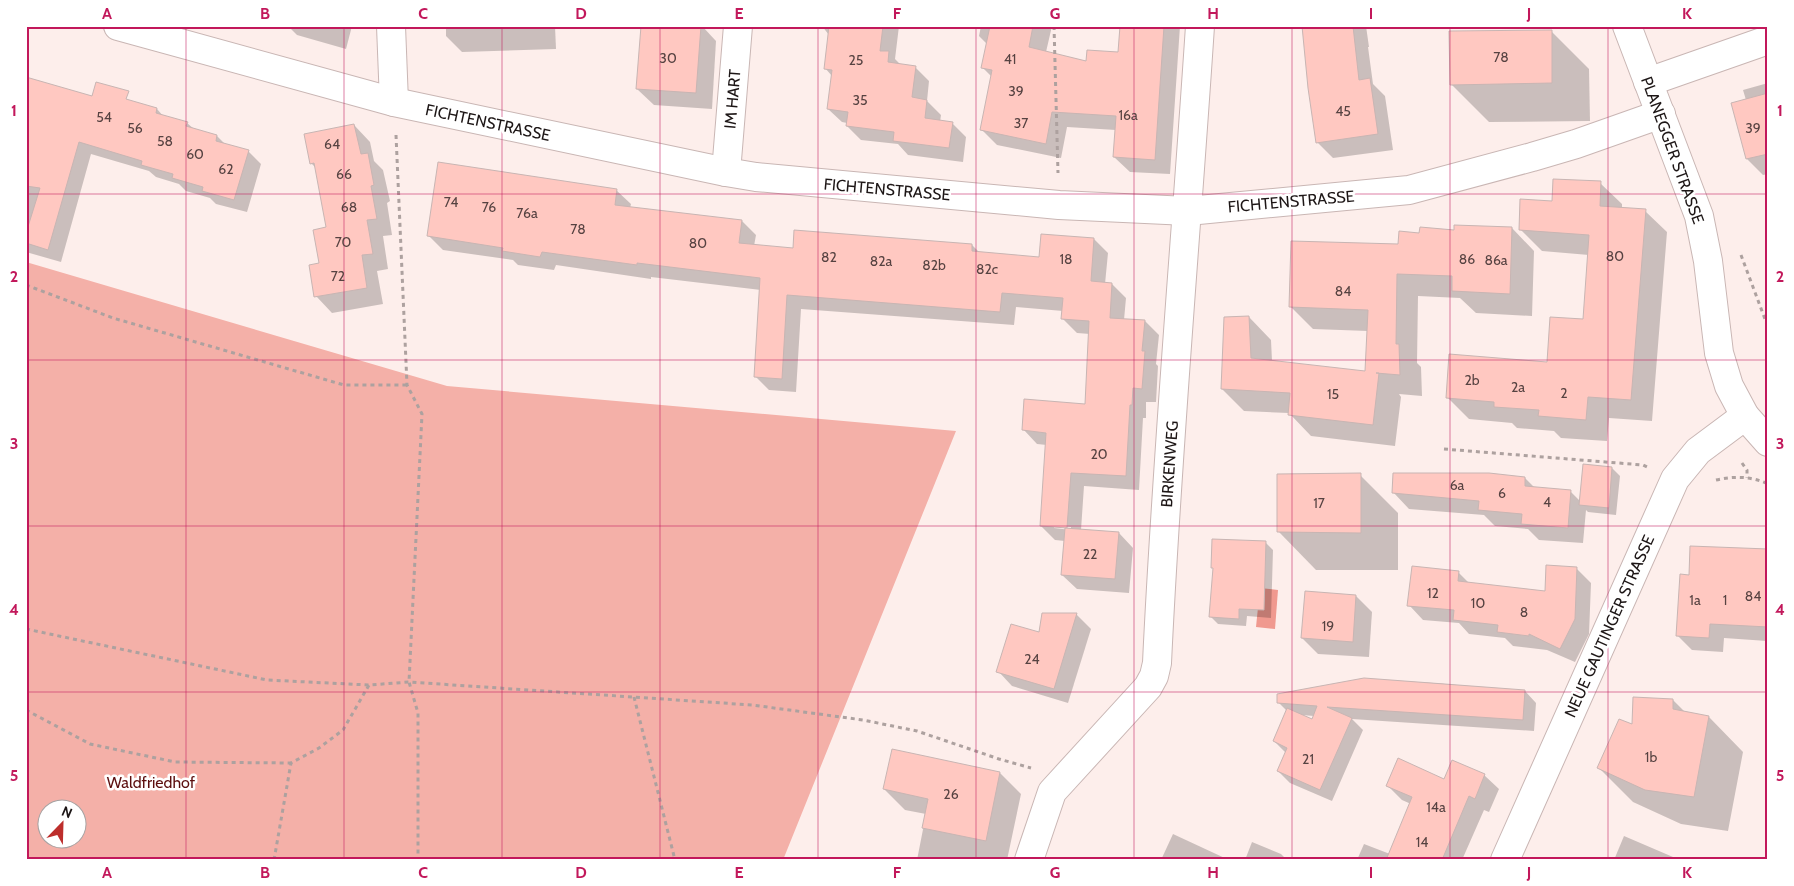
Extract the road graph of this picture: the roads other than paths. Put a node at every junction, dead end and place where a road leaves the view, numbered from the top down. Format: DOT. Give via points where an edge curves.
graph roads {
  1 [pos="118,26"];
  2 [pos="391,26"];
  3 [pos="738,26"];
  4 [pos="1200,26"];
  5 [pos="1627,26"];
  6 [pos="1768,40"];
  7 [pos="1648,82"];
  8 [pos="394,102"];
  9 [pos="1661,114"];
  10 [pos="726,172"];
  11 [pos="1188,211"];
  12 [pos="1760,429"];
  13 [pos="1029,860"];
  14 [pos="1505,860"];
  1 -- 8 [label="street, FICHTENSTRASSE"];
  2 -- 8 [label="street"];
  3 -- 10 [label="street, IM HART"];
  4 -- 11 [label="street, BIRKENWEG"];
  5 -- 7 [label="street, PLANEGGER STRASSE"];
  6 -- 7 [label="street"];
  7 -- 9 [label="street, PLANEGGER STRASSE"];
  8 -- 10 [label="street, FICHTENSTRASSE"];
  9 -- 11 [label="street, FICHTENSTRASSE" via="1550,152 1409,190"];
  9 -- 12 [label="street, PLANEGGER STRASSE" via="1699,216 1708,261 1718,353 1729,386"];
  10 -- 11 [label="street, FICHTENSTRASSE" via="756,178 1059,204"];
  11 -- 13 [label="street, BIRKENWEG" via="1154,676 1148,687 1052,792"];
  12 -- 14 [label="street, NEUE GAUTINGER STRASSE" via="1698,451 1674,482"];
}
